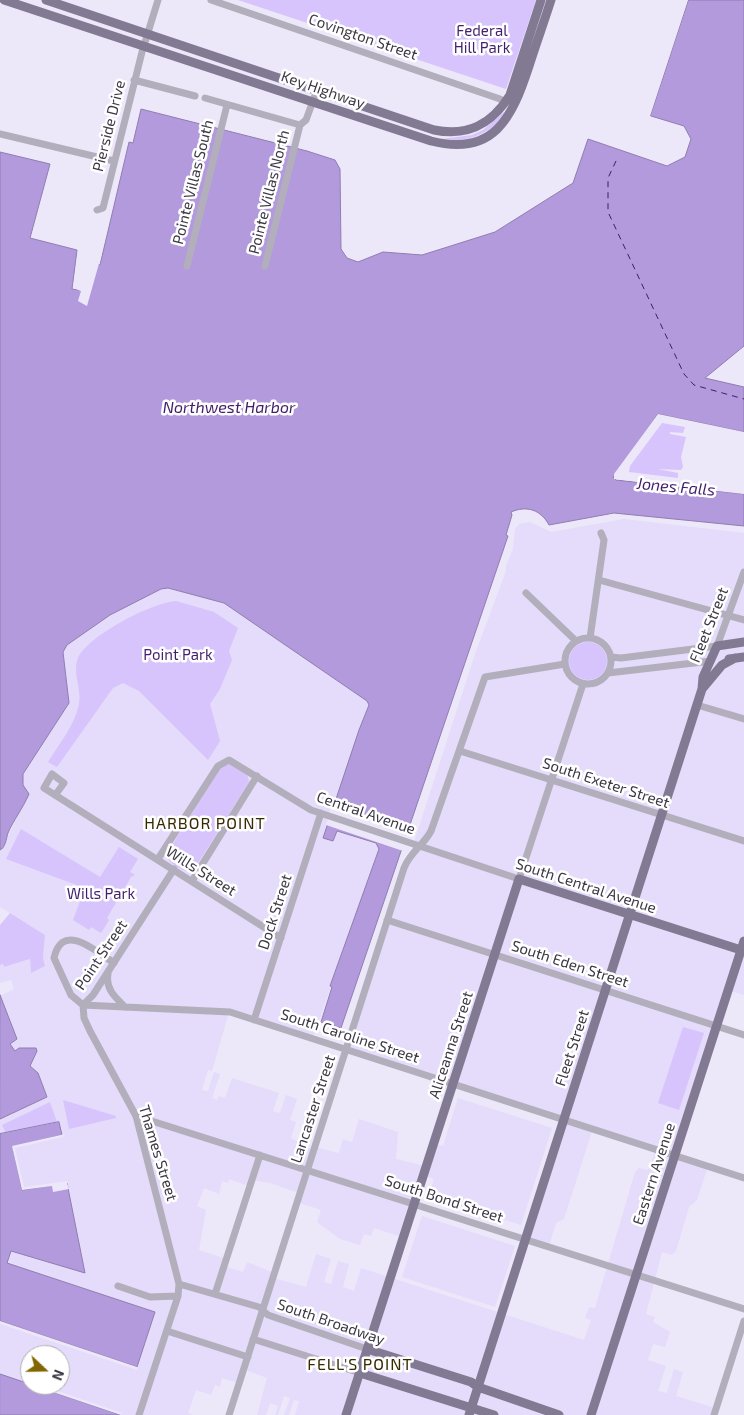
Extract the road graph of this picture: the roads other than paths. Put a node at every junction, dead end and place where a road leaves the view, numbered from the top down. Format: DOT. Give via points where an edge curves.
graph roads {
  1 [pos="4,0"];
  2 [pos="46,0"];
  3 [pos="158,0"];
  4 [pos="211,0"];
  5 [pos="541,0"];
  6 [pos="551,0"];
  7 [pos="223,2"];
  8 [pos="148,34"];
  9 [pos="144,45"];
  10 [pos="134,80"];
  11 [pos="317,90"];
  12 [pos="195,96"];
  13 [pos="205,98"];
  14 [pos="313,101"];
  15 [pos="505,103"];
  16 [pos="227,105"];
  17 [pos="300,125"];
  18 [pos="0,134"];
  19 [pos="114,161"];
  20 [pos="97,210"];
  21 [pos="186,266"];
  22 [pos="265,266"];
  23 [pos="601,533"];
  24 [pos="744,572"];
  25 [pos="598,580"];
  26 [pos="526,593"];
  27 [pos="729,614"];
  28 [pos="744,620"];
  29 [pos="590,638"];
  30 [pos="576,641"];
  31 [pos="744,642"];
  32 [pos="717,646"];
  33 [pos="611,657"];
  34 [pos="739,658"];
  35 [pos="711,661"];
  36 [pos="565,664"];
  37 [pos="608,673"];
  38 [pos="583,684"];
  39 [pos="702,689"];
  40 [pos="697,705"];
  41 [pos="744,719"];
  42 [pos="460,751"];
  43 [pos="257,776"];
  44 [pos="552,780"];
  45 [pos="56,794"];
  46 [pos="324,814"];
  47 [pos="661,815"];
  48 [pos="744,841"];
  49 [pos="419,846"];
  50 [pos="158,860"];
  51 [pos="174,869"];
  52 [pos="519,879"];
  53 [pos="192,881"];
  54 [pos="629,914"];
  55 [pos="387,920"];
  56 [pos="281,938"];
  57 [pos="744,940"];
  58 [pos="742,951"];
  59 [pos="495,954"];
  60 [pos="114,963"];
  61 [pos="108,972"];
  62 [pos="605,990"];
  63 [pos="83,1005"];
  64 [pos="125,1007"];
  65 [pos="254,1020"];
  66 [pos="717,1026"];
  67 [pos="744,1035"];
  68 [pos="347,1049"];
  69 [pos="453,1083"];
  70 [pos="136,1116"];
  71 [pos="563,1119"];
  72 [pos="260,1155"];
  73 [pos="675,1155"];
  74 [pos="308,1170"];
  75 [pos="744,1178"];
  76 [pos="414,1204"];
  77 [pos="525,1239"];
  78 [pos="636,1275"];
  79 [pos="179,1284"];
  80 [pos="118,1286"];
  81 [pos="215,1294"];
  82 [pos="178,1296"];
  83 [pos="744,1309"];
  84 [pos="263,1311"];
  85 [pos="744,1322"];
  86 [pos="167,1331"];
  87 [pos="254,1339"];
  88 [pos="368,1349"];
  89 [pos="248,1357"];
  90 [pos="360,1373"];
  91 [pos="478,1387"];
  92 [pos="470,1412"];
  93 [pos="139,1415"];
  94 [pos="229,1415"];
  95 [pos="346,1415"];
  96 [pos="494,1415"];
  97 [pos="559,1415"];
  98 [pos="591,1415"];
  99 [pos="714,1415"];
  1 -- 9 [label="main road, Key Highway"];
  2 -- 8 [label="main road, Key Highway"];
  3 -- 8 [label="street, Pierside Drive"];
  4 -- 7 [label="street, Covington Street"];
  5 -- 15 [label="main road, Key Highway"];
  6 -- 14 [label="main road, Key Highway" via="516,105 501,126 481,140 457,146 444,145"];
  7 -- 15 [label="street, Covington Street"];
  8 -- 9 [label="street, Pierside Drive"];
  8 -- 11 [label="main road, Key Highway"];
  9 -- 10 [label="street, Pierside Drive"];
  9 -- 14 [label="main road, Key Highway"];
  10 -- 12 [label="street"];
  10 -- 19 [label="street, Pierside Drive"];
  11 -- 14 [label="street, Pointe Villas North"];
  11 -- 15 [label="main road, Key Highway" via="446,133 476,128 493,118"];
  13 -- 16 [label="street"];
  14 -- 17 [label="street, Pointe Villas North" via="306,120"];
  16 -- 17 [label="street"];
  16 -- 21 [label="street, Pointe Villas South"];
  17 -- 22 [label="street, Pointe Villas North"];
  18 -- 19 [label="street"];
  19 -- 20 [label="street, Pierside Drive" via="103,208"];
  23 -- 25 [label="street" via="604,540"];
  24 -- 27 [label="street, Fleet Street"];
  25 -- 27 [label="street"];
  25 -- 29 [label="street"];
  26 -- 30 [label="street"];
  27 -- 28 [label="street"];
  27 -- 32 [label="street, Fleet Street"];
  29 -- 30 [label="street"];
  29 -- 33 [label="street" via="605,644"];
  30 -- 36 [label="street" via="567,651"];
  31 -- 32 [label="main road"];
  32 -- 33 [label="street"];
  32 -- 35 [label="main road, Fleet Street"];
  33 -- 37 [label="street"];
  34 -- 35 [label="main road"];
  34 -- 39 [label="main road, Fleet Street" via="722,665"];
  35 -- 37 [label="street"];
  35 -- 39 [label="main road, Fleet Street" via="703,677"];
  36 -- 38 [label="street" via="570,676"];
  36 -- 42 [label="street, Lancaster Street" via="485,677"];
  37 -- 38 [label="street" via="597,682"];
  38 -- 44 [label="street, Aliceanna Street"];
  39 -- 40 [label="main road, Fleet Street"];
  40 -- 41 [label="street"];
  40 -- 47 [label="main road, Fleet Street"];
  42 -- 44 [label="street, South Exeter Street"];
  42 -- 49 [label="street, Lancaster Street" via="431,831"];
  43 -- 46 [label="street, Central Avenue" via="311,810"];
  43 -- 50 [label="street, Central Avenue" via="235,762 226,760 218,766"];
  43 -- 53 [label="street"];
  44 -- 47 [label="street, South Exeter Street"];
  44 -- 52 [label="street, Aliceanna Street"];
  45 -- 50 [label="street, Wills Street"];
  46 -- 49 [label="street, Central Avenue"];
  46 -- 56 [label="street, Dock Street"];
  47 -- 48 [label="street, South Exeter Street"];
  47 -- 54 [label="main road, Fleet Street"];
  49 -- 52 [label="street, South Central Avenue"];
  49 -- 55 [label="street, Lancaster Street" via="407,859"];
  50 -- 51 [label="street, Wills Street"];
  51 -- 53 [label="street, Wills Street"];
  51 -- 60 [label="street, Point Street"];
  52 -- 54 [label="main road, South Central Avenue"];
  52 -- 59 [label="main road, Aliceanna Street"];
  53 -- 56 [label="street, Wills Street"];
  54 -- 58 [label="main road, South Central Avenue"];
  54 -- 62 [label="main road, Fleet Street"];
  55 -- 59 [label="street, South Eden Street"];
  55 -- 68 [label="street, Lancaster Street"];
  56 -- 65 [label="street, Dock Street"];
  57 -- 58 [label="main road, Eastern Avenue"];
  58 -- 66 [label="main road, Eastern Avenue"];
  59 -- 62 [label="street, South Eden Street"];
  59 -- 69 [label="main road, Aliceanna Street"];
  60 -- 61 [label="street, Point Street"];
  60 -- 63 [label="street, Thames Street" via="78,940 70,939 59,947 54,961 71,995"];
  61 -- 63 [label="street, Point Street"];
  61 -- 64 [label="street" via="108,988"];
  62 -- 66 [label="street, South Eden Street"];
  62 -- 71 [label="main road, Fleet Street"];
  63 -- 64 [label="street, South Caroline Street"];
  63 -- 70 [label="street, Thames Street" via="90,1031"];
  64 -- 65 [label="street, South Caroline Street" via="230,1012"];
  65 -- 68 [label="street, South Caroline Street"];
  66 -- 67 [label="street, South Eden Street"];
  66 -- 73 [label="main road, Eastern Avenue"];
  68 -- 69 [label="street, South Caroline Street"];
  68 -- 74 [label="street, Lancaster Street"];
  69 -- 71 [label="street, South Caroline Street"];
  69 -- 76 [label="main road, Aliceanna Street"];
  70 -- 72 [label="street, South Bond Street"];
  70 -- 79 [label="street, Thames Street"];
  71 -- 73 [label="street, South Caroline Street"];
  71 -- 77 [label="main road, Fleet Street"];
  72 -- 74 [label="street, South Bond Street"];
  72 -- 81 [label="street"];
  73 -- 75 [label="street, South Caroline Street"];
  73 -- 78 [label="main road, Eastern Avenue"];
  74 -- 76 [label="street, South Bond Street"];
  74 -- 84 [label="street, Lancaster Street"];
  76 -- 77 [label="street, South Bond Street"];
  76 -- 88 [label="main road, Aliceanna Street"];
  77 -- 78 [label="street, South Bond Street"];
  77 -- 91 [label="main road, Fleet Street"];
  78 -- 83 [label="street, South Bond Street"];
  78 -- 98 [label="main road, Eastern Avenue"];
  79 -- 81 [label="street, South Broadway"];
  79 -- 82 [label="street, Thames Street"];
  80 -- 82 [label="street" via="150,1298"];
  81 -- 84 [label="street, South Broadway"];
  82 -- 86 [label="street, Thames Street"];
  84 -- 87 [label="street, Lancaster Street"];
  84 -- 88 [label="street, South Broadway"];
  85 -- 99 [label="street"];
  86 -- 89 [label="street"];
  86 -- 93 [label="street, Thames Street"];
  87 -- 89 [label="street, Lancaster Street"];
  87 -- 90 [label="street"];
  88 -- 90 [label="main road, Aliceanna Street"];
  88 -- 91 [label="main road, South Broadway"];
  89 -- 94 [label="street, Lancaster Street"];
  90 -- 92 [label="main road"];
  90 -- 95 [label="main road, Aliceanna Street"];
  91 -- 92 [label="main road, Fleet Street"];
  91 -- 97 [label="main road, South Broadway"];
  92 -- 96 [label="main road"];
}
